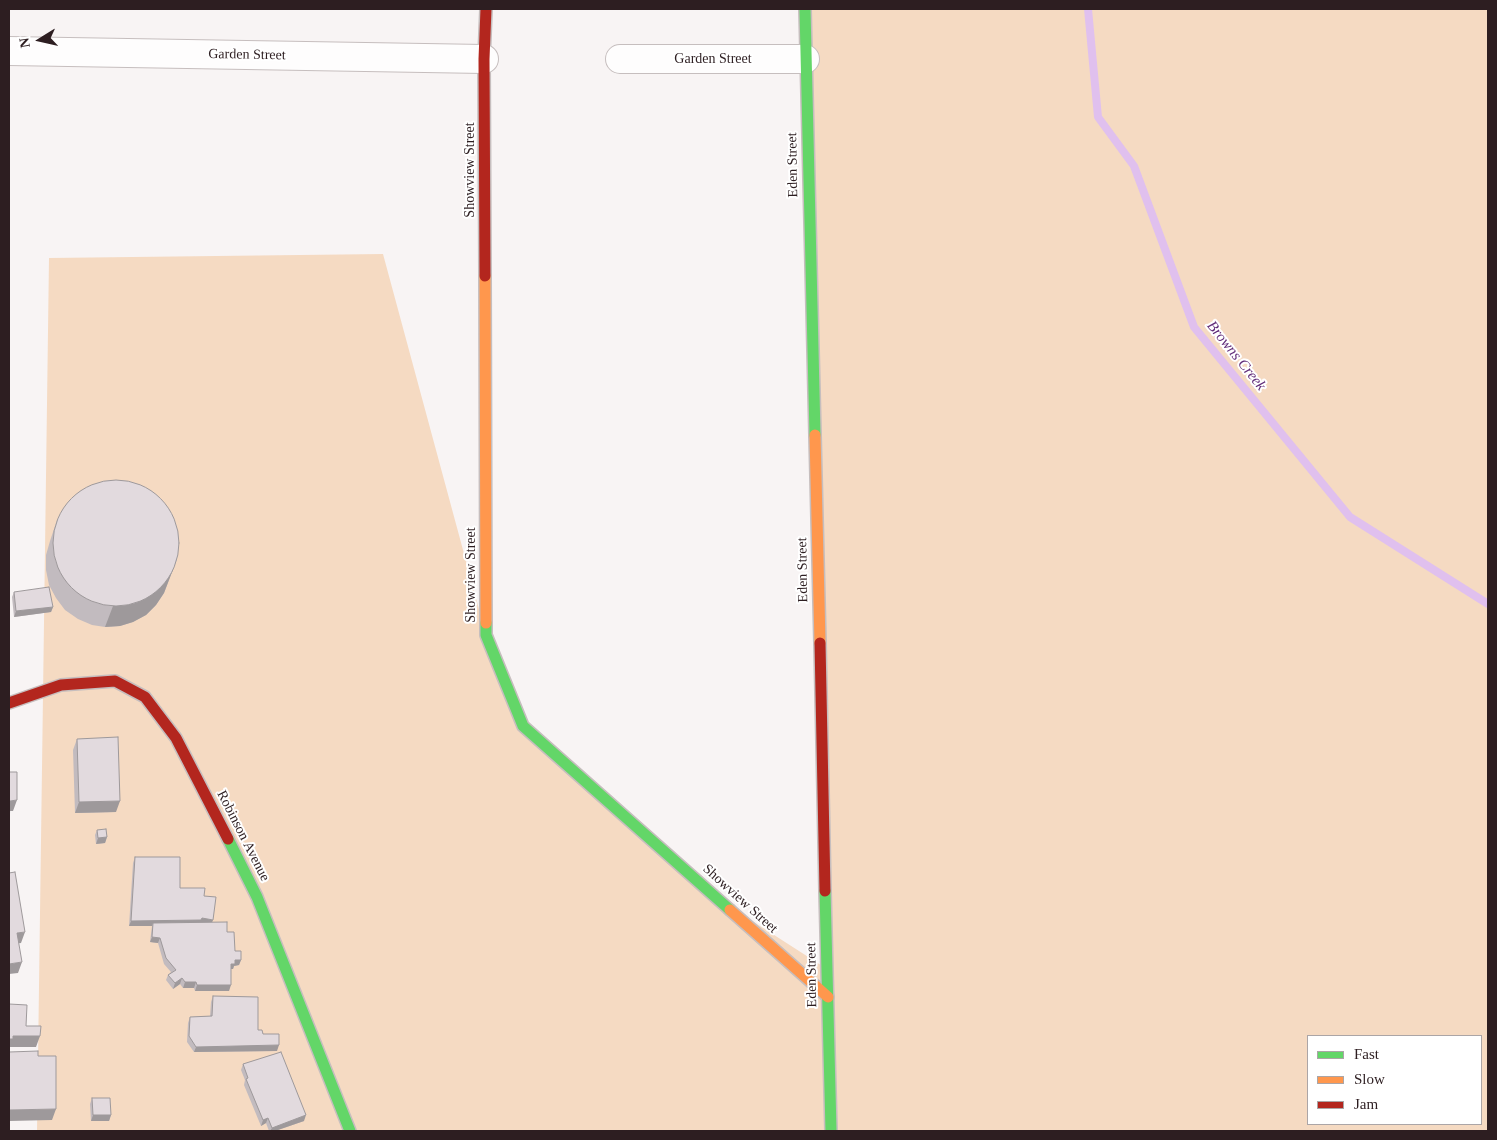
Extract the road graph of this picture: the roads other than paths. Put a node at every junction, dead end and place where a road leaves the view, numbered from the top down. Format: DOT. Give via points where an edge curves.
graph roads {
  1 [pos="486,9"];
  2 [pos="805,9"];
  3 [pos="9,51"];
  4 [pos="484,58"];
  5 [pos="620,59"];
  6 [pos="806,59"];
  7 [pos="9,703"];
  8 [pos="828,997"];
  9 [pos="350,1131"];
  10 [pos="831,1131"];
  1 -- 4 [label="street, Showview Street"];
  2 -- 6 [label="street, Eden Street"];
  3 -- 4 [label="street, Garden Street"];
  4 -- 8 [label="street, Showview Street" via="486,634 523,726"];
  5 -- 6 [label="street, Garden Street"];
  6 -- 8 [label="street, Eden Street"];
  7 -- 9 [label="street, Robinson Avenue" via="61,685 114,681 145,697 176,738 257,897"];
  8 -- 10 [label="street, Eden Street"];
}
